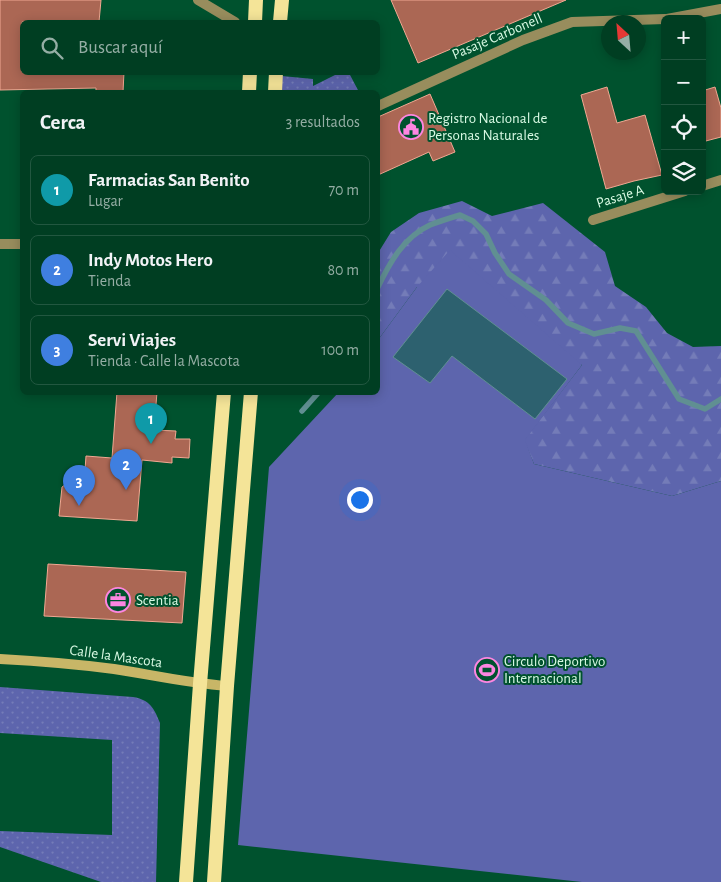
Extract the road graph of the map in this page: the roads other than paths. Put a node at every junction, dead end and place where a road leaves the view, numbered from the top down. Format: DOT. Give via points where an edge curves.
graph roads {
  1 [pos="198,0"];
  2 [pos="256,0"];
  3 [pos="282,0"];
  4 [pos="721,9"];
  5 [pos="688,15"];
  6 [pos="661,19"];
  7 [pos="232,20"];
  8 [pos="255,20"];
  9 [pos="280,20"];
  10 [pos="250,75"];
  11 [pos="276,75"];
  12 [pos="249,90"];
  13 [pos="275,90"];
  14 [pos="380,105"];
  15 [pos="721,180"];
  16 [pos="706,185"];
  17 [pos="672,195"];
  18 [pos="593,220"];
  19 [pos="0,244"];
  20 [pos="20,244"];
  21 [pos="224,395"];
  22 [pos="251,395"];
  23 [pos="0,659"];
  24 [pos="200,684"];
  25 [pos="227,686"];
  26 [pos="186,882"];
  27 [pos="214,882"];
  1 -- 7 [label="street"];
  2 -- 8 [label="highway"];
  3 -- 9 [label="highway"];
  4 -- 5 [label="street, Pasaje Carbonell"];
  6 -- 14 [label="street, Pasaje Carbonell" via="572,22 523,40"];
  10 -- 12 [label="highway"];
  11 -- 13 [label="highway"];
  15 -- 16 [label="street"];
  17 -- 18 [label="street, Pasaje A"];
  19 -- 20 [label="street"];
  21 -- 24 [label="highway"];
  22 -- 25 [label="highway"];
  23 -- 24 [label="main road, Calle la Mascota" via="113,669"];
  24 -- 25 [label="main road, Calle la Mascota"];
  24 -- 26 [label="highway"];
  25 -- 27 [label="highway"];
}
